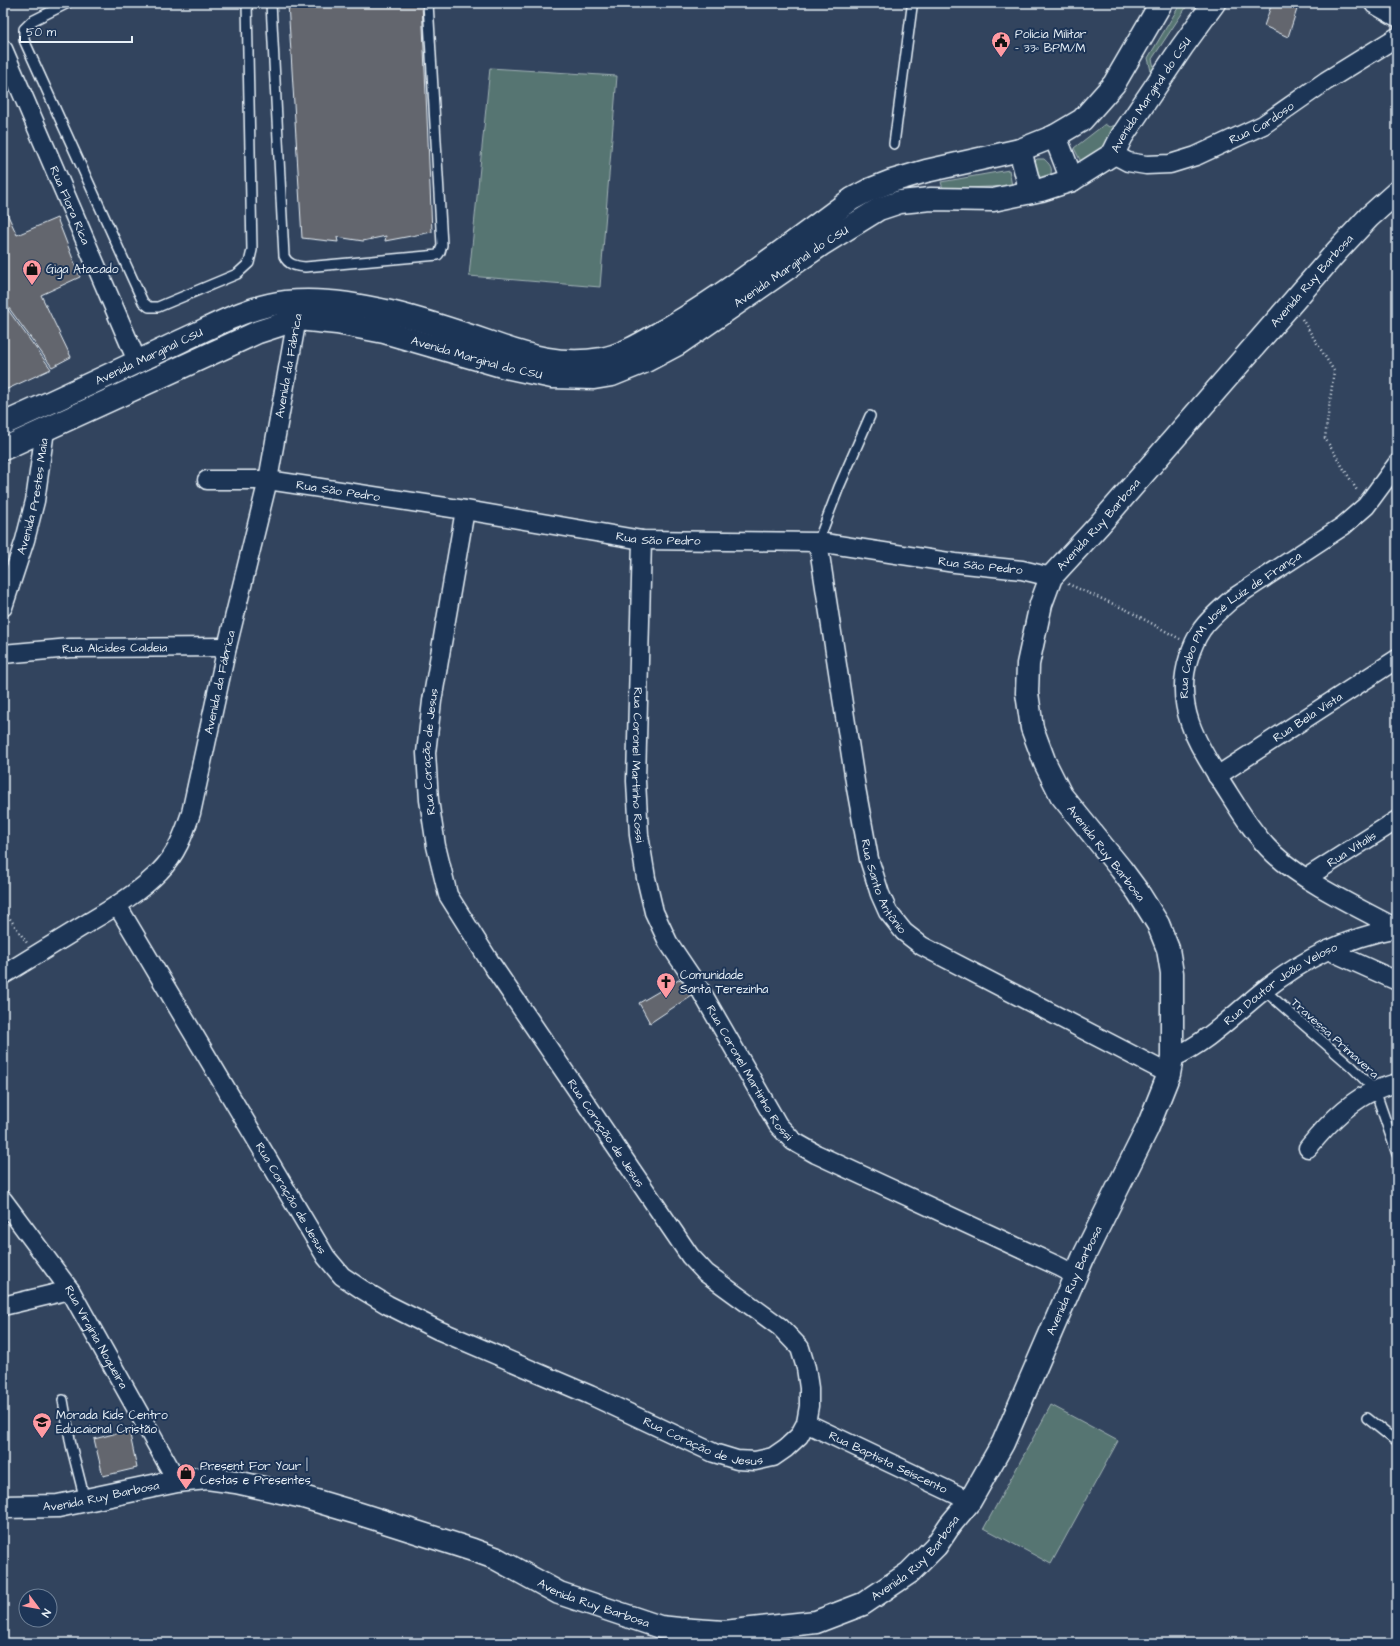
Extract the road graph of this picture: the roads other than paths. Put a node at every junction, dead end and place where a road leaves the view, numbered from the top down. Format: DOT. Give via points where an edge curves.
graph roads {
  1 [pos="68,3"];
  2 [pos="247,3"];
  3 [pos="271,3"];
  4 [pos="428,3"];
  5 [pos="1161,3"];
  6 [pos="1214,3"];
  7 [pos="1376,3"];
  8 [pos="912,7"];
  9 [pos="1397,16"];
  10 [pos="1397,38"];
  11 [pos="3,49"];
  12 [pos="1055,136"];
  13 [pos="894,144"];
  14 [pos="1020,150"];
  15 [pos="1113,154"];
  16 [pos="1072,180"];
  17 [pos="1031,192"];
  18 [pos="1397,192"];
  19 [pos="299,310"];
  20 [pos="137,362"];
  21 [pos="870,416"];
  22 [pos="3,424"];
  23 [pos="45,430"];
  24 [pos="3,449"];
  25 [pos="1397,464"];
  26 [pos="207,480"];
  27 [pos="268,480"];
  28 [pos="465,510"];
  29 [pos="642,540"];
  30 [pos="818,542"];
  31 [pos="1051,577"];
  32 [pos="3,607"];
  33 [pos="227,647"];
  34 [pos="3,654"];
  35 [pos="1397,659"];
  36 [pos="1217,776"];
  37 [pos="1397,820"];
  38 [pos="1306,878"];
  39 [pos="117,905"];
  40 [pos="1397,928"];
  41 [pos="1328,950"];
  42 [pos="3,975"];
  43 [pos="1397,981"];
  44 [pos="1264,990"];
  45 [pos="1170,1066"];
  46 [pos="1397,1084"];
  47 [pos="1375,1090"];
  48 [pos="1308,1148"];
  49 [pos="1397,1154"];
  50 [pos="3,1200"];
  51 [pos="1075,1275"];
  52 [pos="70,1290"];
  53 [pos="3,1306"];
  54 [pos="63,1400"];
  55 [pos="1367,1418"];
  56 [pos="806,1423"];
  57 [pos="1397,1442"];
  58 [pos="177,1481"];
  59 [pos="85,1501"];
  60 [pos="970,1501"];
  61 [pos="3,1507"];
  62 [pos="722,1638"];
  1 -- 2 [label="lane" via="32,21 24,29 24,40 143,302 149,307 158,307 237,274 249,263 252,250"];
  3 -- 4 [label="lane" via="284,256 292,265 305,267 438,255 440,252 442,245"];
  5 -- 12 [label="main road, Avenida Marginal do CSU" via="1114,84 1082,120"];
  6 -- 15 [label="main road, Avenida Marginal do CSU" via="1122,136"];
  7 -- 9 [label="main road"];
  8 -- 13 [label="lane"];
  10 -- 15 [label="street, Rua Cardoso" via="1326,81 1263,125 1196,156 1170,164 1146,165 1128,162"];
  11 -- 20 [label="street, Rua Flora Rica"];
  12 -- 14 [label="main road, Avenida Marginal do CSU"];
  12 -- 16 [label="main road"];
  14 -- 17 [label="main road"];
  14 -- 19 [label="main road, Avenida Marginal do CSU" via="926,171 869,190 852,199 699,310 635,347 602,359 569,362 526,355 448,328 337,303"];
  15 -- 16 [label="main road, Avenida Marginal do CSU"];
  16 -- 17 [label="main road, Avenida Marginal do CSU"];
  17 -- 19 [label="main road, Avenida Marginal do CSU" via="993,200 931,199 900,202 879,209 821,245 678,344 612,375 594,378 552,377 505,367 384,332 338,323"];
  18 -- 31 [label="main road, Avenida Ruy Barbosa" via="1369,217 1292,302"];
  19 -- 20 [label="main road, Avenida Marginal CSU" via="270,305 247,312"];
  19 -- 23 [label="main road, Avenida Marginal CSU" via="258,332"];
  19 -- 27 [label="street, Avenida da Fábrica"];
  20 -- 22 [label="main road, Avenida Marginal CSU"];
  21 -- 30 [label="lane"];
  23 -- 24 [label="main road, Avenida Marginal CSU"];
  23 -- 32 [label="street, Avenida Prestes Maia" via="25,540"];
  25 -- 36 [label="street, Rua Cabo PM José Luíz de França" via="1366,506 1343,526 1232,599 1201,630 1184,672 1186,715 1192,732"];
  26 -- 27 [label="street, Rua São Pedro"];
  27 -- 28 [label="street, Rua São Pedro"];
  27 -- 33 [label="street, Avenida da Fábrica"];
  28 -- 29 [label="street, Rua São Pedro"];
  28 -- 56 [label="street, Rua Coração de Jesus" via="432,701 426,753 429,800 436,846 448,895 492,966 690,1256 706,1274 780,1327 800,1348 809,1388 810,1406"];
  29 -- 30 [label="street, Rua São Pedro"];
  29 -- 51 [label="street, Rua Coronel Martinho Rossi" via="636,781 639,835 654,912 668,942 701,991 778,1125 793,1141"];
  30 -- 31 [label="street, Rua São Pedro" via="955,563 1022,570"];
  30 -- 45 [label="street, Rua Santo Antônio" via="856,788 870,859 888,912 904,932 922,946 1073,1023"];
  31 -- 45 [label="main road, Avenida Ruy Barbosa" via="1039,611 1028,664 1027,693 1032,728 1061,795 1133,886 1160,930 1168,949 1172,974"];
  33 -- 34 [label="street, Rua Alcides Caldeia" via="70,648"];
  33 -- 39 [label="street, Avenida da Fábrica" via="184,836 160,872"];
  35 -- 36 [label="street, Rua Bela Vista"];
  36 -- 38 [label="street, Rua Cabo PM José Luíz de França" via="1241,814 1274,854"];
  37 -- 38 [label="street, Rua Vitalis"];
  38 -- 40 [label="street, Rua Cabo PM José Luíz de França"];
  39 -- 42 [label="street, Avenida da Fábrica"];
  39 -- 56 [label="street, Rua Coração de Jesus" via="322,1250 342,1276 388,1305 438,1330 590,1395 714,1453 737,1460 755,1461 773,1457 799,1436"];
  40 -- 41 [label="street, Rua Doutor João Veloso" via="1365,935"];
  41 -- 43 [label="street"];
  41 -- 44 [label="street, Rua Doutor João Veloso" via="1301,963"];
  44 -- 45 [label="street, Rua Doutor João Veloso"];
  44 -- 47 [label="lane, Travessa Primavera"];
  45 -- 51 [label="main road, Avenida Ruy Barbosa" via="1147,1129"];
  46 -- 47 [label="street"];
  47 -- 48 [label="street" via="1340,1114"];
  47 -- 49 [label="lane, Travessa Primavera"];
  50 -- 52 [label="street, Rua Virgínia Nogueira"];
  51 -- 60 [label="main road, Avenida Ruy Barbosa" via="1003,1442"];
  52 -- 53 [label="street"];
  52 -- 58 [label="street, Rua Virgínia Nogueira"];
  54 -- 59 [label="lane" via="70,1445"];
  55 -- 57 [label="lane"];
  56 -- 60 [label="street, Rua Baptista Seiscento"];
  58 -- 59 [label="main road, Avenida Ruy Barbosa"];
  58 -- 62 [label="main road, Avenida Ruy Barbosa" via="208,1478 310,1499 395,1524 495,1558 559,1593 660,1627"];
  59 -- 61 [label="main road, Avenida Ruy Barbosa" via="44,1507"];
  60 -- 62 [label="main road, Avenida Ruy Barbosa" via="936,1546 909,1573 863,1604 816,1622"];
}
